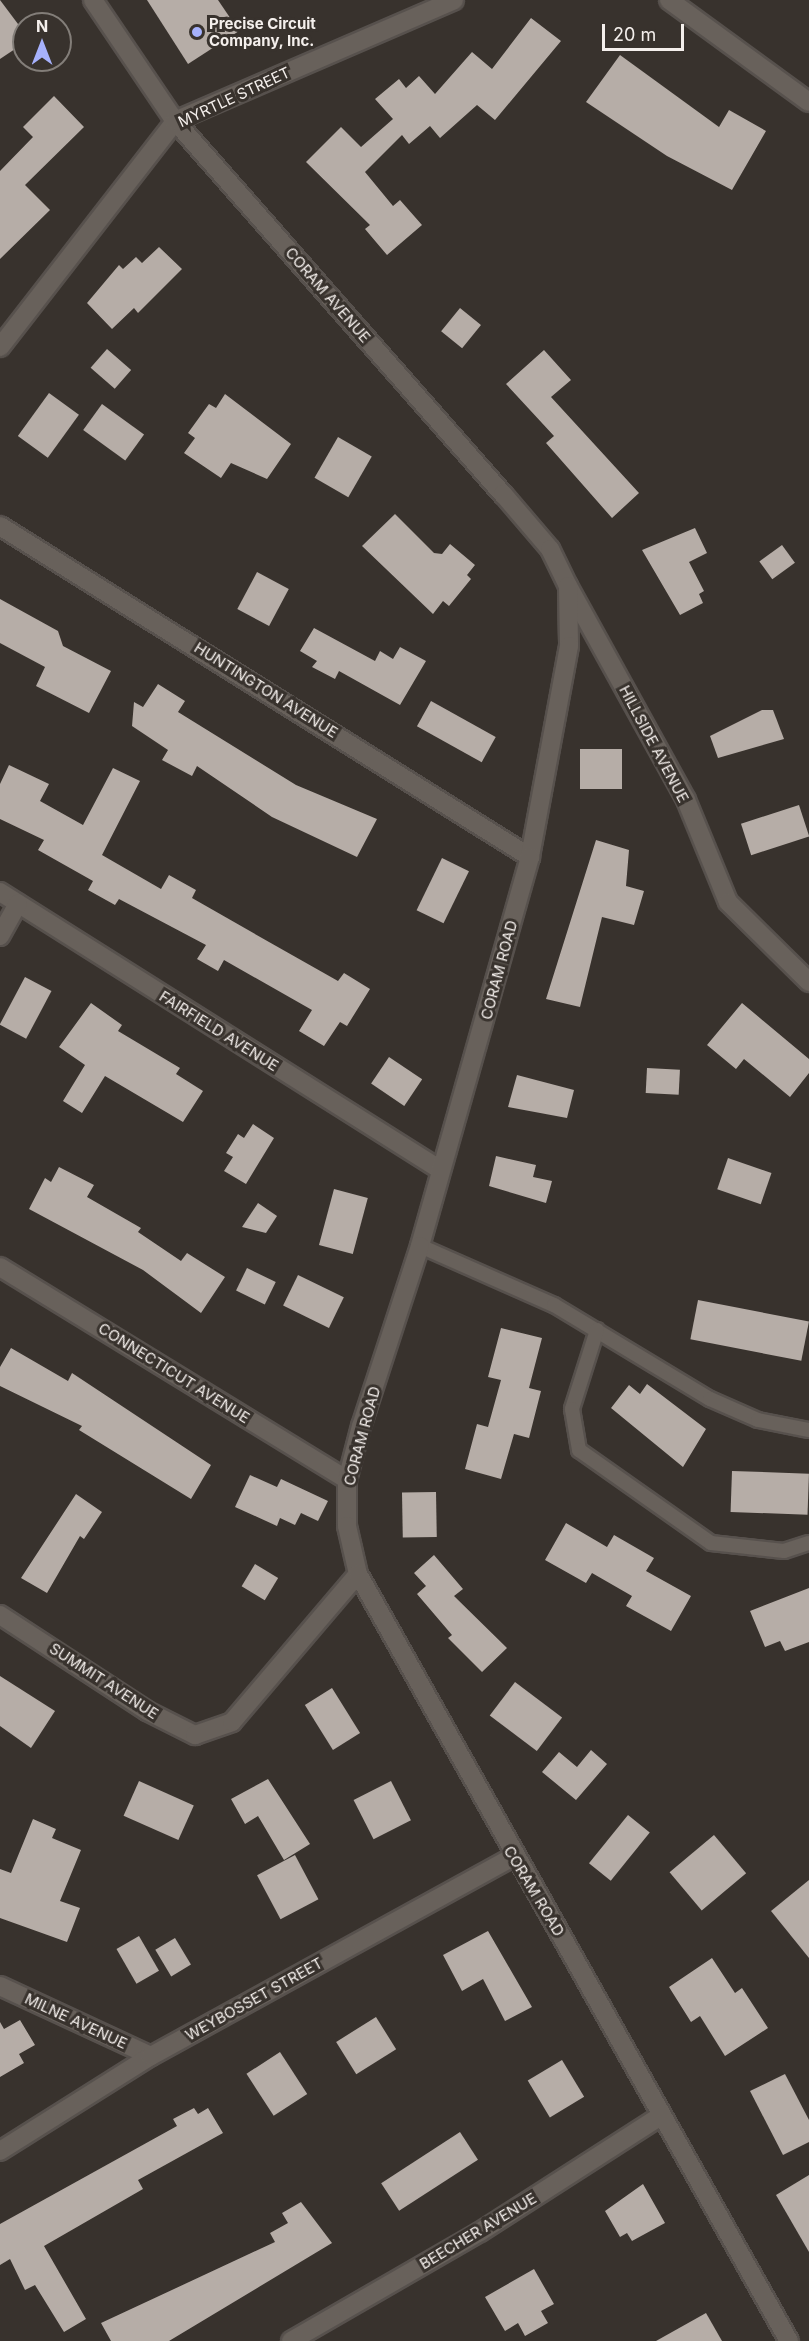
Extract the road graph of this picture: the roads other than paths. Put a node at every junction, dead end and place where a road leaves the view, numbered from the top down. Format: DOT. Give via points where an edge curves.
graph roads {
  1 [pos="93,0"];
  2 [pos="454,0"];
  3 [pos="669,0"];
  4 [pos="809,102"];
  5 [pos="176,121"];
  6 [pos="0,347"];
  7 [pos="0,526"];
  8 [pos="568,586"];
  9 [pos="530,857"];
  10 [pos="0,892"];
  11 [pos="18,904"];
  12 [pos="0,936"];
  13 [pos="809,982"];
  14 [pos="439,1168"];
  15 [pos="420,1246"];
  16 [pos="0,1267"];
  17 [pos="597,1330"];
  18 [pos="809,1430"];
  19 [pos="347,1480"];
  20 [pos="809,1543"];
  21 [pos="358,1574"];
  22 [pos="0,1615"];
  23 [pos="513,1857"];
  24 [pos="0,1986"];
  25 [pos="151,2056"];
  26 [pos="662,2115"];
  27 [pos="0,2151"];
  28 [pos="291,2341"];
  29 [pos="789,2341"];
  1 -- 5 [label="street, CORAM AVENUE"];
  2 -- 5 [label="street, MYRTLE STREET"];
  3 -- 4 [label="street"];
  5 -- 6 [label="street, MYRTLE STREET"];
  5 -- 8 [label="street, CORAM AVENUE" via="550,549"];
  7 -- 9 [label="street, HUNTINGTON AVENUE"];
  8 -- 9 [label="street, CORAM ROAD" via="569,646"];
  8 -- 13 [label="street, HILLSIDE AVENUE" via="686,800 728,902"];
  9 -- 14 [label="street, CORAM ROAD"];
  10 -- 11 [label="street, FAIRFIELD AVENUE"];
  11 -- 12 [label="street"];
  11 -- 14 [label="street, FAIRFIELD AVENUE"];
  14 -- 15 [label="street, CORAM ROAD"];
  15 -- 17 [label="lane" via="554,1305"];
  15 -- 19 [label="street, CORAM ROAD"];
  16 -- 19 [label="street, CONNECTICUT AVENUE"];
  17 -- 18 [label="lane" via="710,1399 758,1420"];
  17 -- 20 [label="lane" via="572,1409 579,1450 711,1543 784,1551"];
  19 -- 21 [label="street, CORAM ROAD" via="347,1526"];
  21 -- 22 [label="street, SUMMIT AVENUE" via="232,1722 195,1735 147,1712"];
  21 -- 23 [label="street, CORAM ROAD"];
  23 -- 25 [label="street, WEYBOSSET STREET"];
  23 -- 26 [label="street, CORAM ROAD"];
  24 -- 25 [label="street, MILNE AVENUE"];
  25 -- 27 [label="street, WEYBOSSET STREET"];
  26 -- 28 [label="street, BEECHER AVENUE" via="480,2232"];
  26 -- 29 [label="street, CORAM ROAD"];
}
